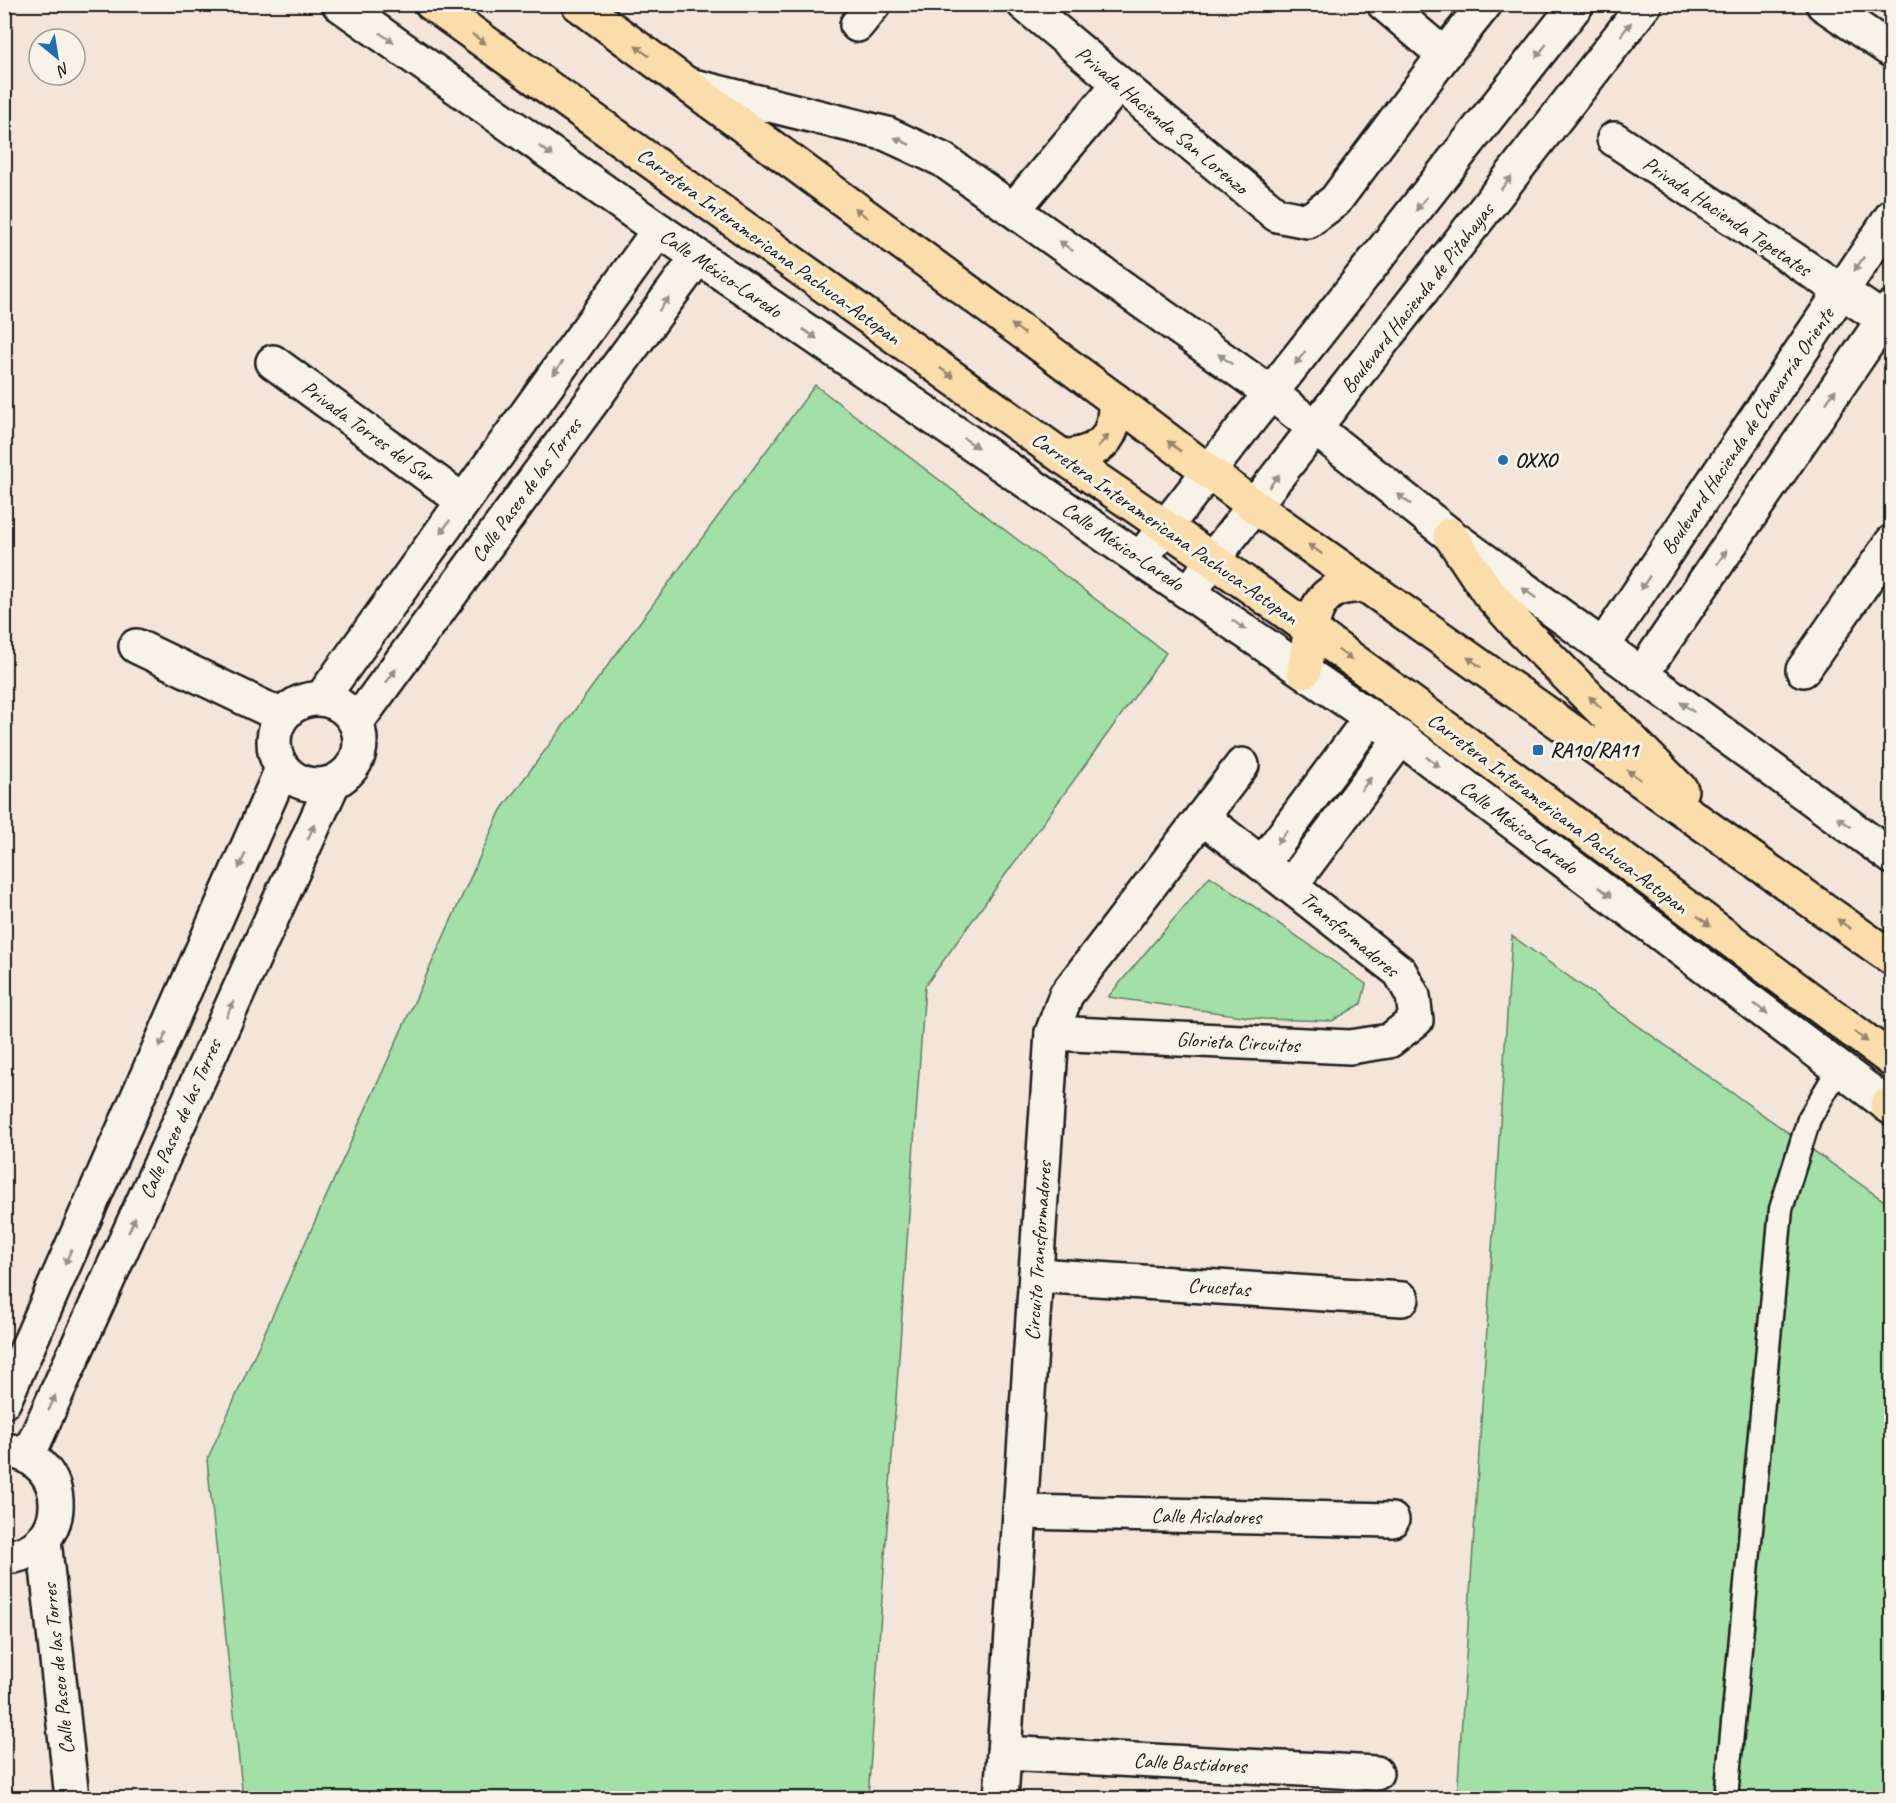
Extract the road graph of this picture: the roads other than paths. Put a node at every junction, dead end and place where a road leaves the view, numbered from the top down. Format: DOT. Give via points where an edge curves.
graph roads {
  1 [pos="339,4"];
  2 [pos="432,4"];
  3 [pos="578,4"];
  4 [pos="1024,4"];
  5 [pos="1384,4"];
  6 [pos="1485,4"];
  7 [pos="1577,4"];
  8 [pos="1645,4"];
  9 [pos="1823,4"];
  10 [pos="1892,51"];
  11 [pos="1444,55"];
  12 [pos="689,85"];
  13 [pos="1118,85"];
  14 [pos="1614,139"];
  15 [pos="1014,209"];
  16 [pos="1892,216"];
  17 [pos="659,230"];
  18 [pos="698,257"];
  19 [pos="1840,292"];
  20 [pos="1889,317"];
  21 [pos="579,339"];
  22 [pos="273,362"];
  23 [pos="616,367"];
  24 [pos="1272,394"];
  25 [pos="1115,400"];
  26 [pos="1315,428"];
  27 [pos="1063,457"];
  28 [pos="1210,473"];
  29 [pos="463,501"];
  30 [pos="1254,506"];
  31 [pos="1167,527"];
  32 [pos="1450,535"];
  33 [pos="1892,542"];
  34 [pos="1140,558"];
  35 [pos="1212,560"];
  36 [pos="1365,585"];
  37 [pos="1191,592"];
  38 [pos="1312,631"];
  39 [pos="136,646"];
  40 [pos="1603,646"];
  41 [pos="1803,670"];
  42 [pos="1304,671"];
  43 [pos="1641,675"];
  44 [pos="321,699"];
  45 [pos="282,716"];
  46 [pos="1371,717"];
  47 [pos="356,723"];
  48 [pos="1401,738"];
  49 [pos="1242,765"];
  50 [pos="282,770"];
  51 [pos="333,783"];
  52 [pos="1202,817"];
  53 [pos="1739,849"];
  54 [pos="1892,857"];
  55 [pos="1262,864"];
  56 [pos="1291,885"];
  57 [pos="1892,958"];
  58 [pos="1416,1020"];
  59 [pos="1052,1033"];
  60 [pos="1892,1060"];
  61 [pos="1839,1068"];
  62 [pos="1890,1106"];
  63 [pos="1036,1275"];
  64 [pos="1402,1299"];
  65 [pos="4,1401"];
  66 [pos="16,1453"];
  67 [pos="1020,1512"];
  68 [pos="1392,1520"];
  69 [pos="44,1540"];
  70 [pos="4,1557"];
  71 [pos="1004,1754"];
  72 [pos="1376,1773"];
  73 [pos="72,1798"];
  74 [pos="1001,1798"];
  75 [pos="1726,1798"];
  1 -- 17 [label="street, Calle México-Laredo, one-way"];
  2 -- 27 [label="main road, Carretera Interamericana Pachuca-Actopan, one-way"];
  12 -- 3 [label="main road, one-way"];
  4 -- 13 [label="street, Privada Hacienda San Lorenzo"];
  5 -- 11 [label="street"];
  6 -- 11 [label="street"];
  7 -- 24 [label="street, one-way"];
  26 -- 8 [label="street, Boulevard Hacienda de Pitahayas, one-way"];
  9 -- 10 [label="street"];
  11 -- 13 [label="street, Privada Hacienda San Lorenzo" via="1335,201 1308,221 1277,216"];
  15 -- 12 [label="street, one-way" via="943,160 887,134"];
  25 -- 12 [label="main road, one-way"];
  13 -- 15 [label="street"];
  14 -- 19 [label="street, Privada Hacienda Tepetates"];
  24 -- 15 [label="street, one-way"];
  16 -- 19 [label="street, Boulevard Hacienda de Chavarría Oriente, one-way"];
  17 -- 18 [label="street, Calle México-Laredo"];
  17 -- 21 [label="street"];
  23 -- 18 [label="street, Calle Paseo de las Torres, one-way"];
  18 -- 34 [label="street, Calle México-Laredo, one-way"];
  19 -- 20 [label="street, Privada Hacienda Tepetates"];
  19 -- 40 [label="street, Boulevard Hacienda de Chavarría Oriente, one-way"];
  43 -- 20 [label="street, one-way"];
  21 -- 23 [label="street"];
  21 -- 29 [label="street, one-way"];
  22 -- 29 [label="street, Privada Torres del Sur"];
  47 -- 23 [label="street, Calle Paseo de las Torres, one-way"];
  24 -- 26 [label="street"];
  24 -- 28 [label="street"];
  27 -- 25 [label="main road, one-way" via="1095,449 1107,437 1116,424"];
  28 -- 25 [label="main road, one-way"];
  30 -- 26 [label="street, Boulevard Hacienda de Pitahayas, one-way"];
  32 -- 26 [label="street, one-way"];
  27 -- 31 [label="main road, Carretera Interamericana Pachuca-Actopan"];
  28 -- 30 [label="main road"];
  28 -- 31 [label="street"];
  29 -- 44 [label="street, one-way"];
  30 -- 35 [label="street, Boulevard Hacienda de Pitahayas"];
  36 -- 30 [label="main road, one-way"];
  31 -- 34 [label="street"];
  31 -- 35 [label="main road, Carretera Interamericana Pachuca-Actopan"];
  40 -- 32 [label="street, one-way"];
  53 -- 32 [label="main road, one-way" via="1519,627 1488,592"];
  33 -- 41 [label="street"];
  34 -- 37 [label="street, Calle México-Laredo"];
  35 -- 37 [label="street, Boulevard Hacienda de Pitahayas"];
  35 -- 38 [label="main road, Carretera Interamericana Pachuca-Actopan"];
  36 -- 38 [label="main road" via="1343,588 1324,599"];
  53 -- 36 [label="main road, one-way"];
  37 -- 42 [label="street, Calle México-Laredo, one-way"];
  38 -- 42 [label="main road"];
  38 -- 60 [label="main road, Carretera Interamericana Pachuca-Actopan, one-way"];
  39 -- 45 [label="street"];
  40 -- 43 [label="street"];
  42 -- 46 [label="street, Calle México-Laredo"];
  54 -- 43 [label="street, one-way"];
  44 -- 45 [label="street" via="293,706"];
  44 -- 47 [label="street" via="348,711"];
  45 -- 50 [label="street" via="273,744"];
  46 -- 48 [label="street, Calle México-Laredo"];
  46 -- 55 [label="street, one-way"];
  47 -- 51 [label="street" via="359,753 354,765"];
  56 -- 48 [label="street, Transformadores, one-way"];
  48 -- 61 [label="street, Calle México-Laredo, one-way"];
  49 -- 52 [label="street, Circuito Transformadores"];
  50 -- 51 [label="street" via="306,784"];
  50 -- 65 [label="street, one-way"];
  66 -- 51 [label="street, Calle Paseo de las Torres, one-way"];
  52 -- 55 [label="street, Transformadores"];
  52 -- 59 [label="street, Circuito Transformadores" via="1066,995"];
  57 -- 53 [label="main road, one-way"];
  55 -- 56 [label="street, Transformadores"];
  56 -- 58 [label="street, Transformadores" via="1400,972 1413,996"];
  58 -- 59 [label="street, Glorieta Circuitos" via="1389,1041 1350,1047"];
  59 -- 63 [label="street, Circuito Transformadores"];
  61 -- 62 [label="street, Calle México-Laredo"];
  61 -- 75 [label="lane" via="1809,1119 1781,1209"];
  63 -- 64 [label="street, Crucetas"];
  63 -- 67 [label="street, Circuito Transformadores"];
  66 -- 69 [label="street" via="48,1473 56,1490 53,1525"];
  67 -- 68 [label="street, Calle Aisladores"];
  67 -- 71 [label="street, Circuito Transformadores"];
  69 -- 70 [label="street" via="30,1551"];
  69 -- 73 [label="street, Calle Paseo de las Torres"];
  71 -- 72 [label="street, Calle Bastidores"];
  71 -- 74 [label="street, Circuito Transformadores"];
}
